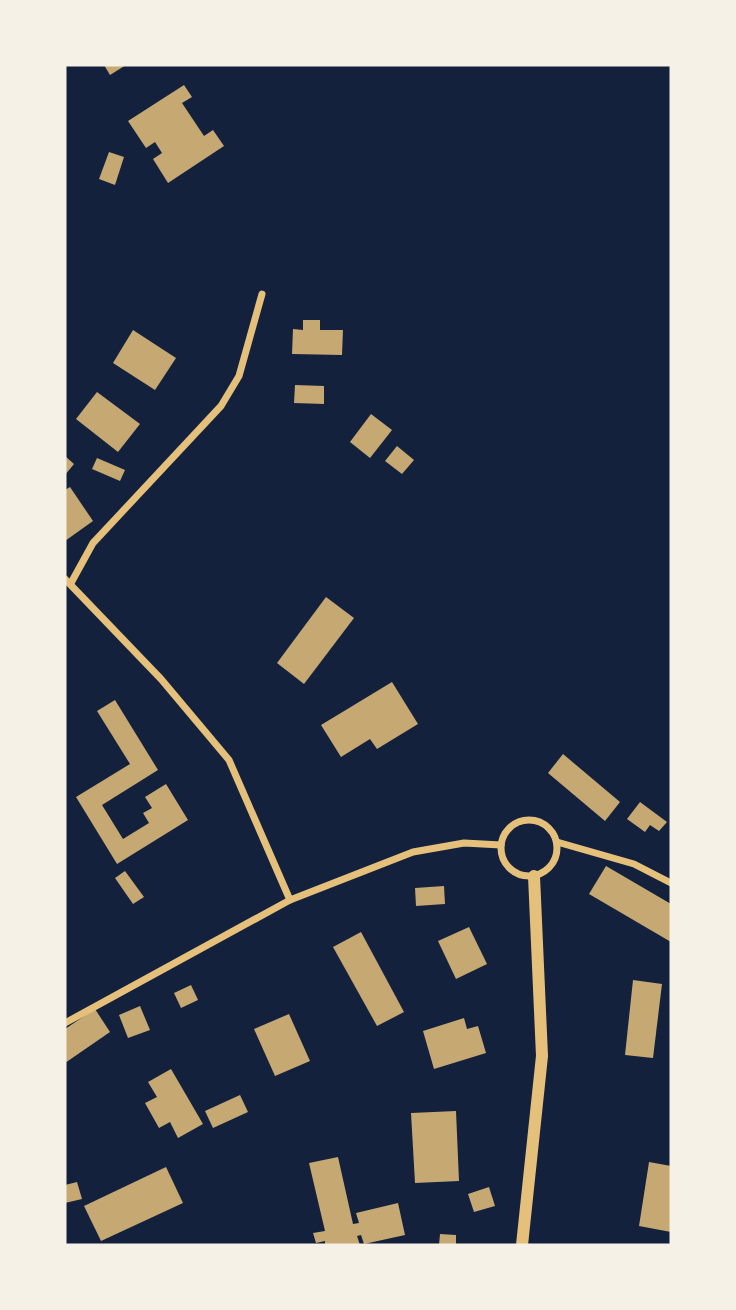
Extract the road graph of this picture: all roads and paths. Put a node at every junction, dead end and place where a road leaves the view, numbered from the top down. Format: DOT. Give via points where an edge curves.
graph roads {
  1 [pos="262,294"];
  2 [pos="68,581"];
  3 [pos="557,842"];
  4 [pos="501,845"];
  5 [pos="534,876"];
  6 [pos="671,883"];
  7 [pos="290,900"];
  8 [pos="65,1023"];
  9 [pos="522,1245"];
  1 -- 2 [label="street" via="239,376 221,406 93,543"];
  2 -- 7 [label="street" via="161,679 229,761"];
  3 -- 4 [label="street" via="551,830 527,820 505,832"];
  3 -- 5 [label="street" via="555,860"];
  3 -- 6 [label="street" via="634,864"];
  4 -- 5 [label="street" via="506,865 524,876"];
  4 -- 7 [label="street" via="464,843 413,852"];
  5 -- 9 [label="street" via="542,1056"];
  7 -- 8 [label="street"];
}
